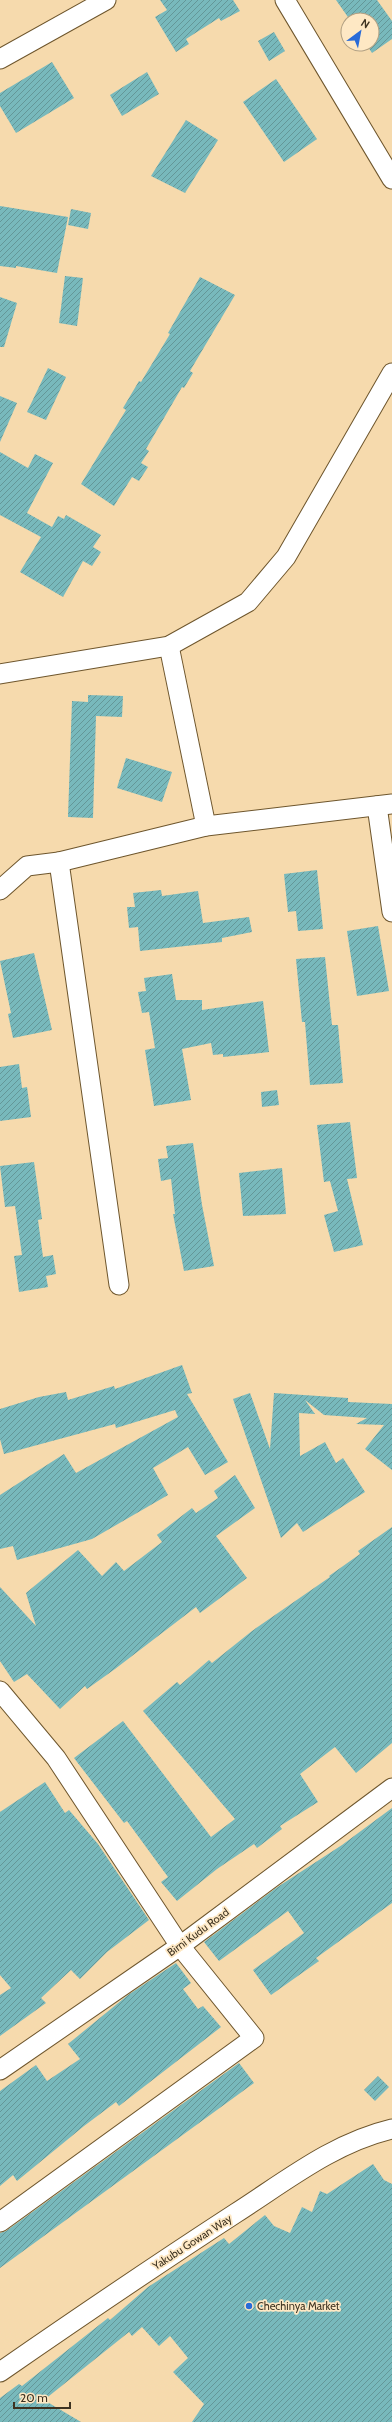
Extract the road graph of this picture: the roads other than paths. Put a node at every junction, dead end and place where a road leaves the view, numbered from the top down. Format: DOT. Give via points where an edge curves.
graph roads {
  1 [pos="106,0"];
  2 [pos="285,0"];
  3 [pos="0,59"];
  4 [pos="392,179"];
  5 [pos="392,373"];
  6 [pos="168,646"];
  7 [pos="0,674"];
  8 [pos="384,805"];
  9 [pos="206,826"];
  10 [pos="59,862"];
  11 [pos="0,890"];
  12 [pos="392,912"];
  13 [pos="119,1285"];
  14 [pos="0,1691"];
  15 [pos="392,1788"];
  16 [pos="180,1946"];
  17 [pos="0,2070"];
  18 [pos="392,2129"];
  19 [pos="0,2222"];
  20 [pos="0,2372"];
  1 -- 3 [label="street"];
  2 -- 4 [label="street"];
  5 -- 6 [label="street" via="286,557 248,602"];
  6 -- 7 [label="street"];
  6 -- 9 [label="street"];
  8 -- 9 [label="street"];
  8 -- 12 [label="street"];
  9 -- 10 [label="street"];
  10 -- 11 [label="street" via="27,866"];
  10 -- 13 [label="street"];
  14 -- 16 [label="street" via="56,1758"];
  15 -- 16 [label="street, Birni Kudu Road"];
  16 -- 17 [label="street, Birni Kudu Road"];
  16 -- 19 [label="street" via="254,2038"];
  18 -- 20 [label="street, Yakubu Gowan Way" via="334,2149 148,2270"];
}
